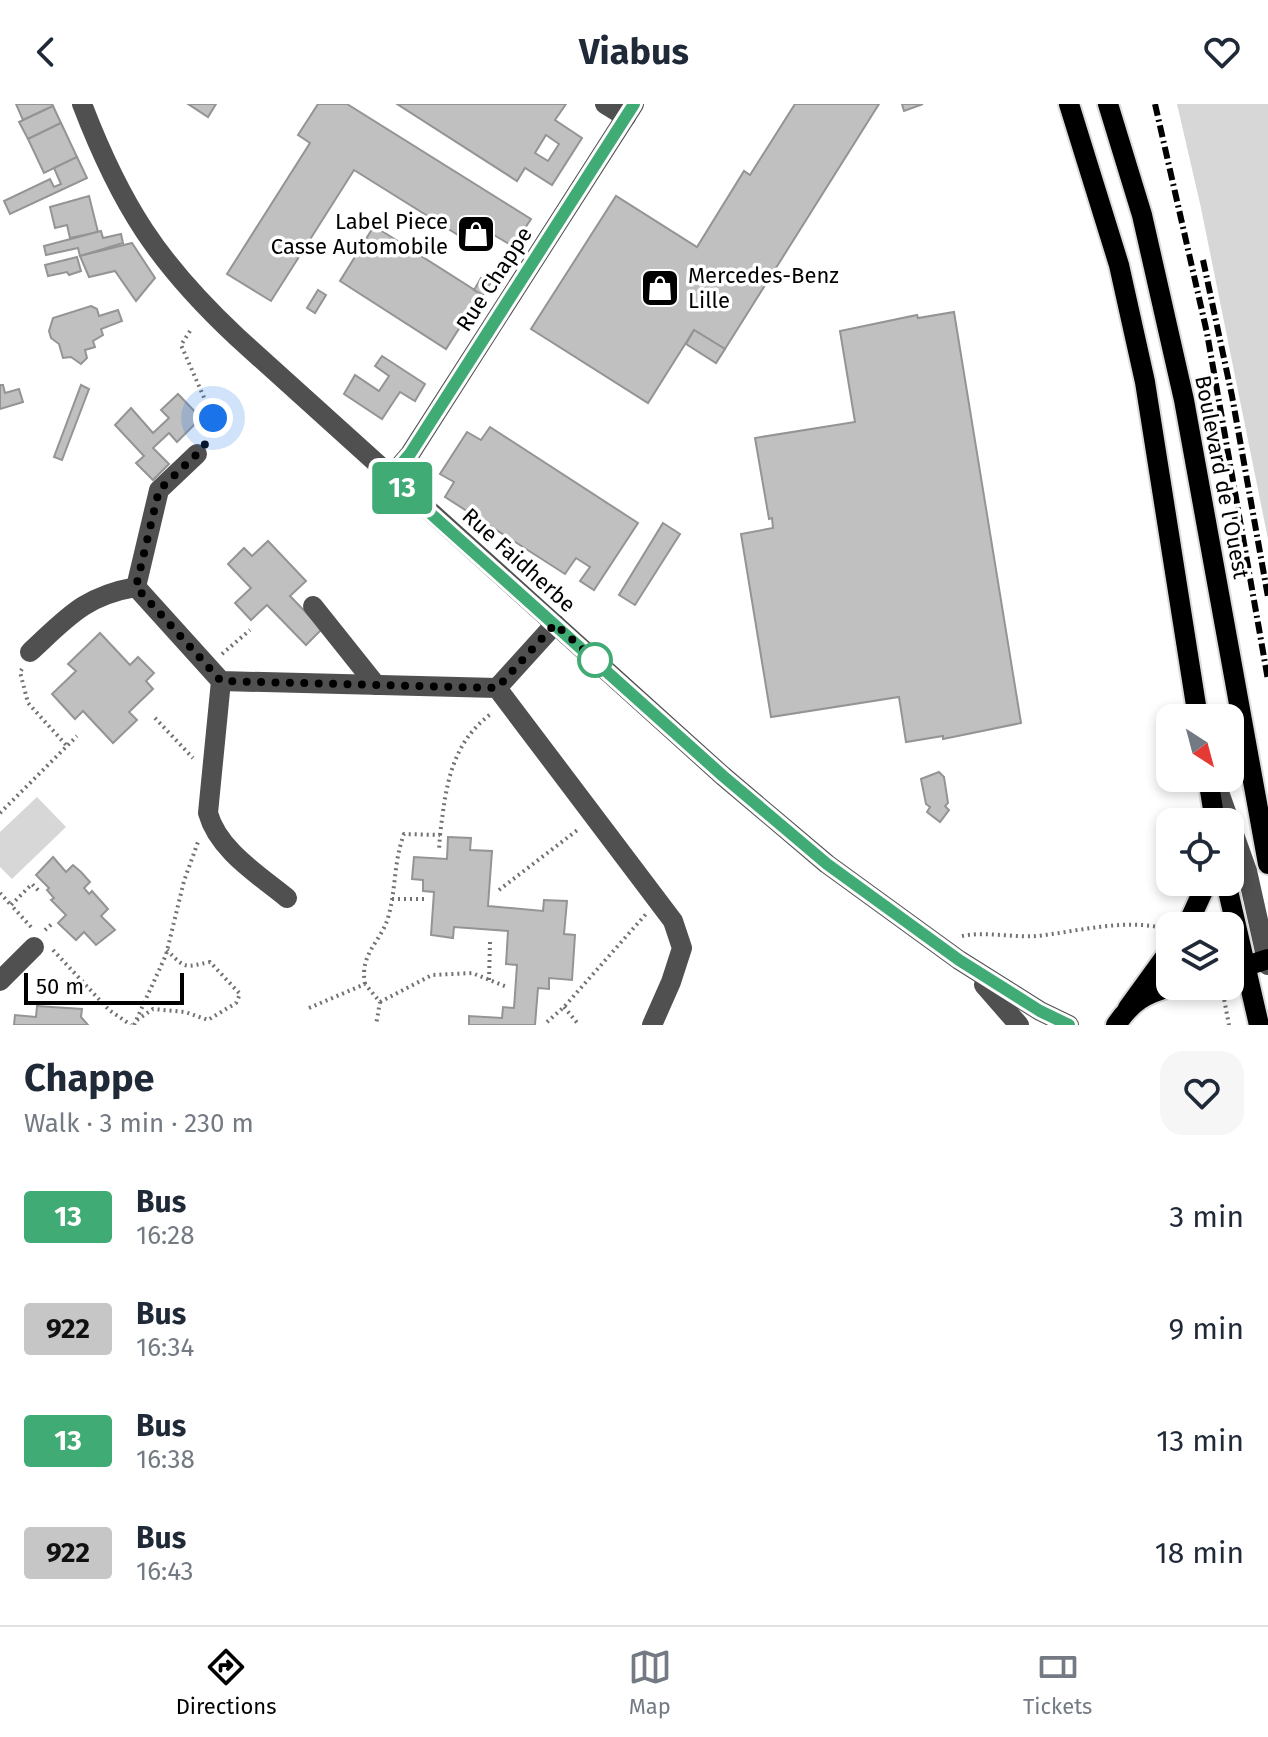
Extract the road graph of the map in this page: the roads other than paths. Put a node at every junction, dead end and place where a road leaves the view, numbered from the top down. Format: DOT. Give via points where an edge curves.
graph roads {
  1 [pos="82,104"];
  2 [pos="605,104"];
  3 [pos="1069,104"];
  4 [pos="1106,104"];
  5 [pos="630,110"];
  6 [pos="197,454"];
  7 [pos="390,477"];
  8 [pos="136,587"];
  9 [pos="313,606"];
  10 [pos="555,624"];
  11 [pos="30,652"];
  12 [pos="214,674"];
  13 [pos="376,685"];
  14 [pos="502,695"];
  15 [pos="1196,704"];
  16 [pos="1216,792"];
  17 [pos="1268,864"];
  18 [pos="287,898"];
  19 [pos="43,949"];
  20 [pos="952,955"];
  21 [pos="1267,961"];
  22 [pos="1156,969"];
  23 [pos="1244,970"];
  24 [pos="1244,978"];
  25 [pos="0,981"];
  26 [pos="1244,987"];
  27 [pos="1156,992"];
  28 [pos="1268,1001"];
  29 [pos="1122,1016"];
  30 [pos="652,1025"];
  31 [pos="1019,1025"];
  32 [pos="1069,1025"];
  33 [pos="1259,1025"];
  1 -- 7 [label="street, Rue Faidherbe" via="120,193 175,276"];
  2 -- 5 [label="street"];
  3 -- 15 [label="main road" via="1104,210 1148,395"];
  4 -- 17 [label="main road, Boulevard de l'Ouest" via="1146,230 1184,400"];
  5 -- 7 [label="street, Rue Chappe" via="410,454"];
  6 -- 8 [label="street" via="159,490"];
  7 -- 10 [label="street, Rue Faidherbe"];
  8 -- 11 [label="street" via="78,607"];
  8 -- 12 [label="street"];
  9 -- 13 [label="street"];
  10 -- 14 [label="street"];
  10 -- 20 [label="street, Rue Faidherbe" via="775,821"];
  12 -- 13 [label="street"];
  12 -- 18 [label="street" via="208,813 212,826 233,853"];
  13 -- 14 [label="street"];
  14 -- 30 [label="street" via="673,921 682,948"];
  16 -- 21 [label="street" via="1247,871"];
  19 -- 25 [label="street"];
  20 -- 31 [label="street, Rue Faidherbe"];
  20 -- 32 [label="street, Rue Faidherbe"];
  21 -- 23 [label="main road"];
  22 -- 29 [label="main road"];
  24 -- 28 [label="main road"];
  26 -- 33 [label="main road"];
  27 -- 29 [label="main road"];
}
